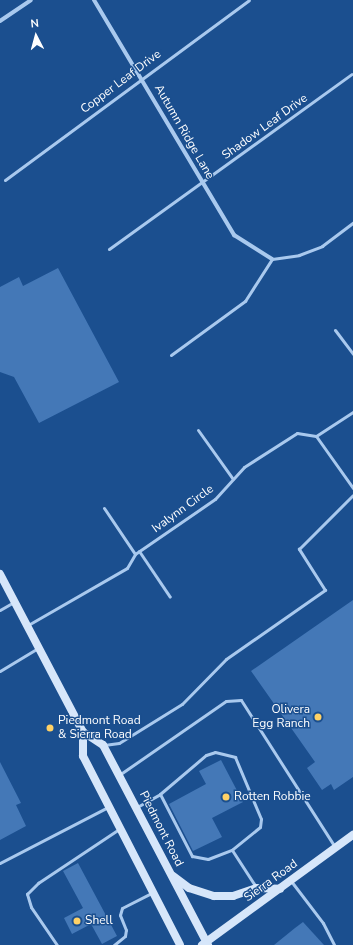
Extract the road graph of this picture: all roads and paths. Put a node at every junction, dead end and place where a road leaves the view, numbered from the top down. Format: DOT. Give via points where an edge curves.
graph roads {
  1 [pos="30,0"];
  2 [pos="94,0"];
  3 [pos="249,0"];
  4 [pos="0,21"];
  5 [pos="352,74"];
  6 [pos="142,78"];
  7 [pos="5,180"];
  8 [pos="203,183"];
  9 [pos="353,223"];
  10 [pos="109,249"];
  11 [pos="272,259"];
  12 [pos="336,330"];
  13 [pos="353,354"];
  14 [pos="171,355"];
  15 [pos="353,412"];
  16 [pos="198,430"];
  17 [pos="316,436"];
  18 [pos="233,479"];
  19 [pos="353,488"];
  20 [pos="353,495"];
  21 [pos="104,508"];
  22 [pos="139,551"];
  23 [pos="135,554"];
  24 [pos="0,574"];
  25 [pos="170,596"];
  26 [pos="14,602"];
  27 [pos="0,610"];
  28 [pos="27,626"];
  29 [pos="38,648"];
  30 [pos="0,671"];
  31 [pos="83,732"];
  32 [pos="103,746"];
  33 [pos="119,775"];
  34 [pos="160,794"];
  35 [pos="108,807"];
  36 [pos="137,807"];
  37 [pos="119,829"];
  38 [pos="353,834"];
  39 [pos="335,847"];
  40 [pos="232,850"];
  41 [pos="0,863"];
  42 [pos="171,874"];
  43 [pos="292,881"];
  44 [pos="256,888"];
  45 [pos="280,889"];
  46 [pos="153,892"];
  47 [pos="206,944"];
  48 [pos="56,945"];
  49 [pos="114,945"];
  50 [pos="180,945"];
  51 [pos="334,945"];
  1 -- 4 [label="street"];
  2 -- 6 [label="street, Autumn Ridge Lane"];
  3 -- 6 [label="lane, Copper Leaf Drive"];
  5 -- 8 [label="lane, Shadow Leaf Drive"];
  6 -- 7 [label="lane, Copper Leaf Drive"];
  6 -- 8 [label="street, Autumn Ridge Lane"];
  8 -- 10 [label="lane, Shadow Leaf Drive"];
  8 -- 11 [label="street, Autumn Ridge Lane" via="234,235"];
  9 -- 11 [label="lane" via="322,246 299,255"];
  11 -- 14 [label="lane" via="245,301"];
  12 -- 13 [label="lane"];
  15 -- 17 [label="lane"];
  16 -- 18 [label="lane"];
  17 -- 18 [label="lane, Ivalynn Circle" via="297,433 244,466"];
  17 -- 19 [label="lane"];
  18 -- 22 [label="lane, Ivalynn Circle" via="215,499"];
  20 -- 32 [label="lane" via="299,549 326,590 226,659 182,704 119,743"];
  21 -- 23 [label="lane"];
  22 -- 23 [label="lane, Ivalynn Circle"];
  22 -- 25 [label="lane"];
  23 -- 28 [label="lane, Ivalynn Circle" via="127,568"];
  24 -- 26 [label="main road, Piedmont Road"];
  26 -- 27 [label="lane"];
  26 -- 28 [label="main road, Piedmont Road"];
  28 -- 29 [label="main road, Piedmont Road"];
  29 -- 30 [label="lane"];
  29 -- 31 [label="main road, Piedmont Road"];
  31 -- 32 [label="main road, Piedmont Road"];
  31 -- 35 [label="main road, Piedmont Road" via="83,756"];
  32 -- 33 [label="main road, Piedmont Road"];
  33 -- 36 [label="main road, Piedmont Road"];
  33 -- 39 [label="lane" via="226,701 241,700"];
  34 -- 36 [label="lane"];
  34 -- 40 [label="lane" via="192,856 208,859"];
  34 -- 40 [label="lane" via="206,755 215,752 235,757 261,819 260,827"];
  35 -- 37 [label="main road, Piedmont Road"];
  35 -- 41 [label="lane"];
  36 -- 42 [label="main road, Piedmont Road"];
  37 -- 46 [label="main road, Piedmont Road"];
  37 -- 48 [label="lane" via="38,883 27,894 31,907"];
  38 -- 39 [label="main road, Sierra Road"];
  39 -- 43 [label="main road, Sierra Road"];
  40 -- 44 [label="lane"];
  42 -- 44 [label="main road" via="188,888 214,896 233,896"];
  42 -- 47 [label="main road, Piedmont Road"];
  43 -- 45 [label="main road, Sierra Road"];
  43 -- 51 [label="lane" via="323,923"];
  44 -- 45 [label="main road"];
  45 -- 47 [label="main road, Sierra Road"];
  46 -- 49 [label="lane" via="122,908 120,915 126,930 125,936"];
  46 -- 50 [label="main road, Piedmont Road"];
}
